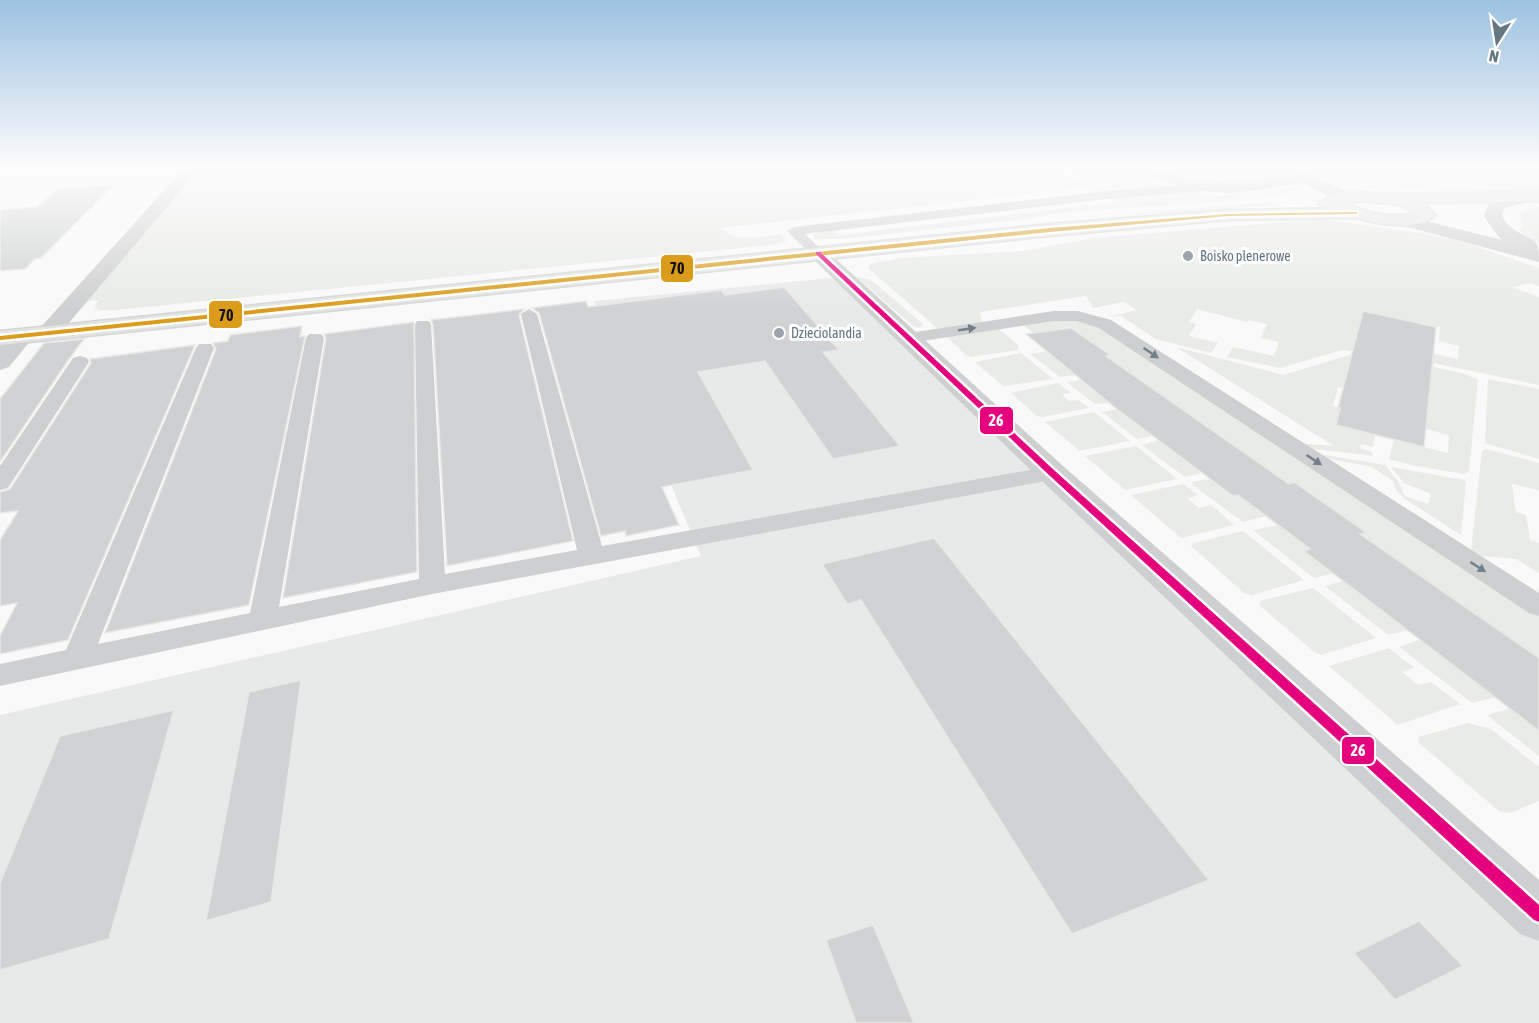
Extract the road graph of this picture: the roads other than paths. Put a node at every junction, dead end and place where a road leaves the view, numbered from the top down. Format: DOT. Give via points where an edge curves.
graph roads {
  1 [pos="151,215"];
  2 [pos="935,215"];
  3 [pos="1228,215"];
  4 [pos="1245,215"];
  5 [pos="1367,215"];
  6 [pos="1423,215"];
  7 [pos="1437,215"];
  8 [pos="1493,215"];
  9 [pos="1402,220"];
  10 [pos="818,253"];
  11 [pos="1539,254"];
  12 [pos="529,314"];
  13 [pos="423,325"];
  14 [pos="49,332"];
  15 [pos="12,336"];
  16 [pos="315,338"];
  17 [pos="909,338"];
  18 [pos="205,348"];
  19 [pos="0,362"];
  20 [pos="80,362"];
  21 [pos="1052,473"];
  22 [pos="0,483"];
  23 [pos="592,558"];
  24 [pos="432,585"];
  25 [pos="1539,606"];
  26 [pos="262,622"];
  27 [pos="77,659"];
  28 [pos="0,675"];
  29 [pos="1539,915"];
  1 -- 14 [label="street"];
  2 -- 10 [label="lane" via="794,231"];
  3 -- 4 [label="main road"];
  3 -- 10 [label="main road"];
  5 -- 9 [label="main road"];
  6 -- 9 [label="main road"];
  7 -- 11 [label="street"];
  8 -- 11 [label="street" via="1509,237"];
  9 -- 11 [label="street"];
  10 -- 14 [label="main road"];
  10 -- 17 [label="street"];
  12 -- 23 [label="lane"];
  13 -- 24 [label="lane"];
  14 -- 15 [label="main road"];
  15 -- 19 [label="street"];
  16 -- 26 [label="lane"];
  17 -- 21 [label="street"];
  17 -- 25 [label="lane, one-way" via="1054,316 1078,316 1105,324"];
  18 -- 27 [label="lane"];
  20 -- 22 [label="lane"];
  21 -- 23 [label="lane"];
  21 -- 29 [label="street"];
  23 -- 24 [label="lane"];
  24 -- 26 [label="lane"];
  26 -- 27 [label="lane"];
  27 -- 28 [label="lane"];
}
